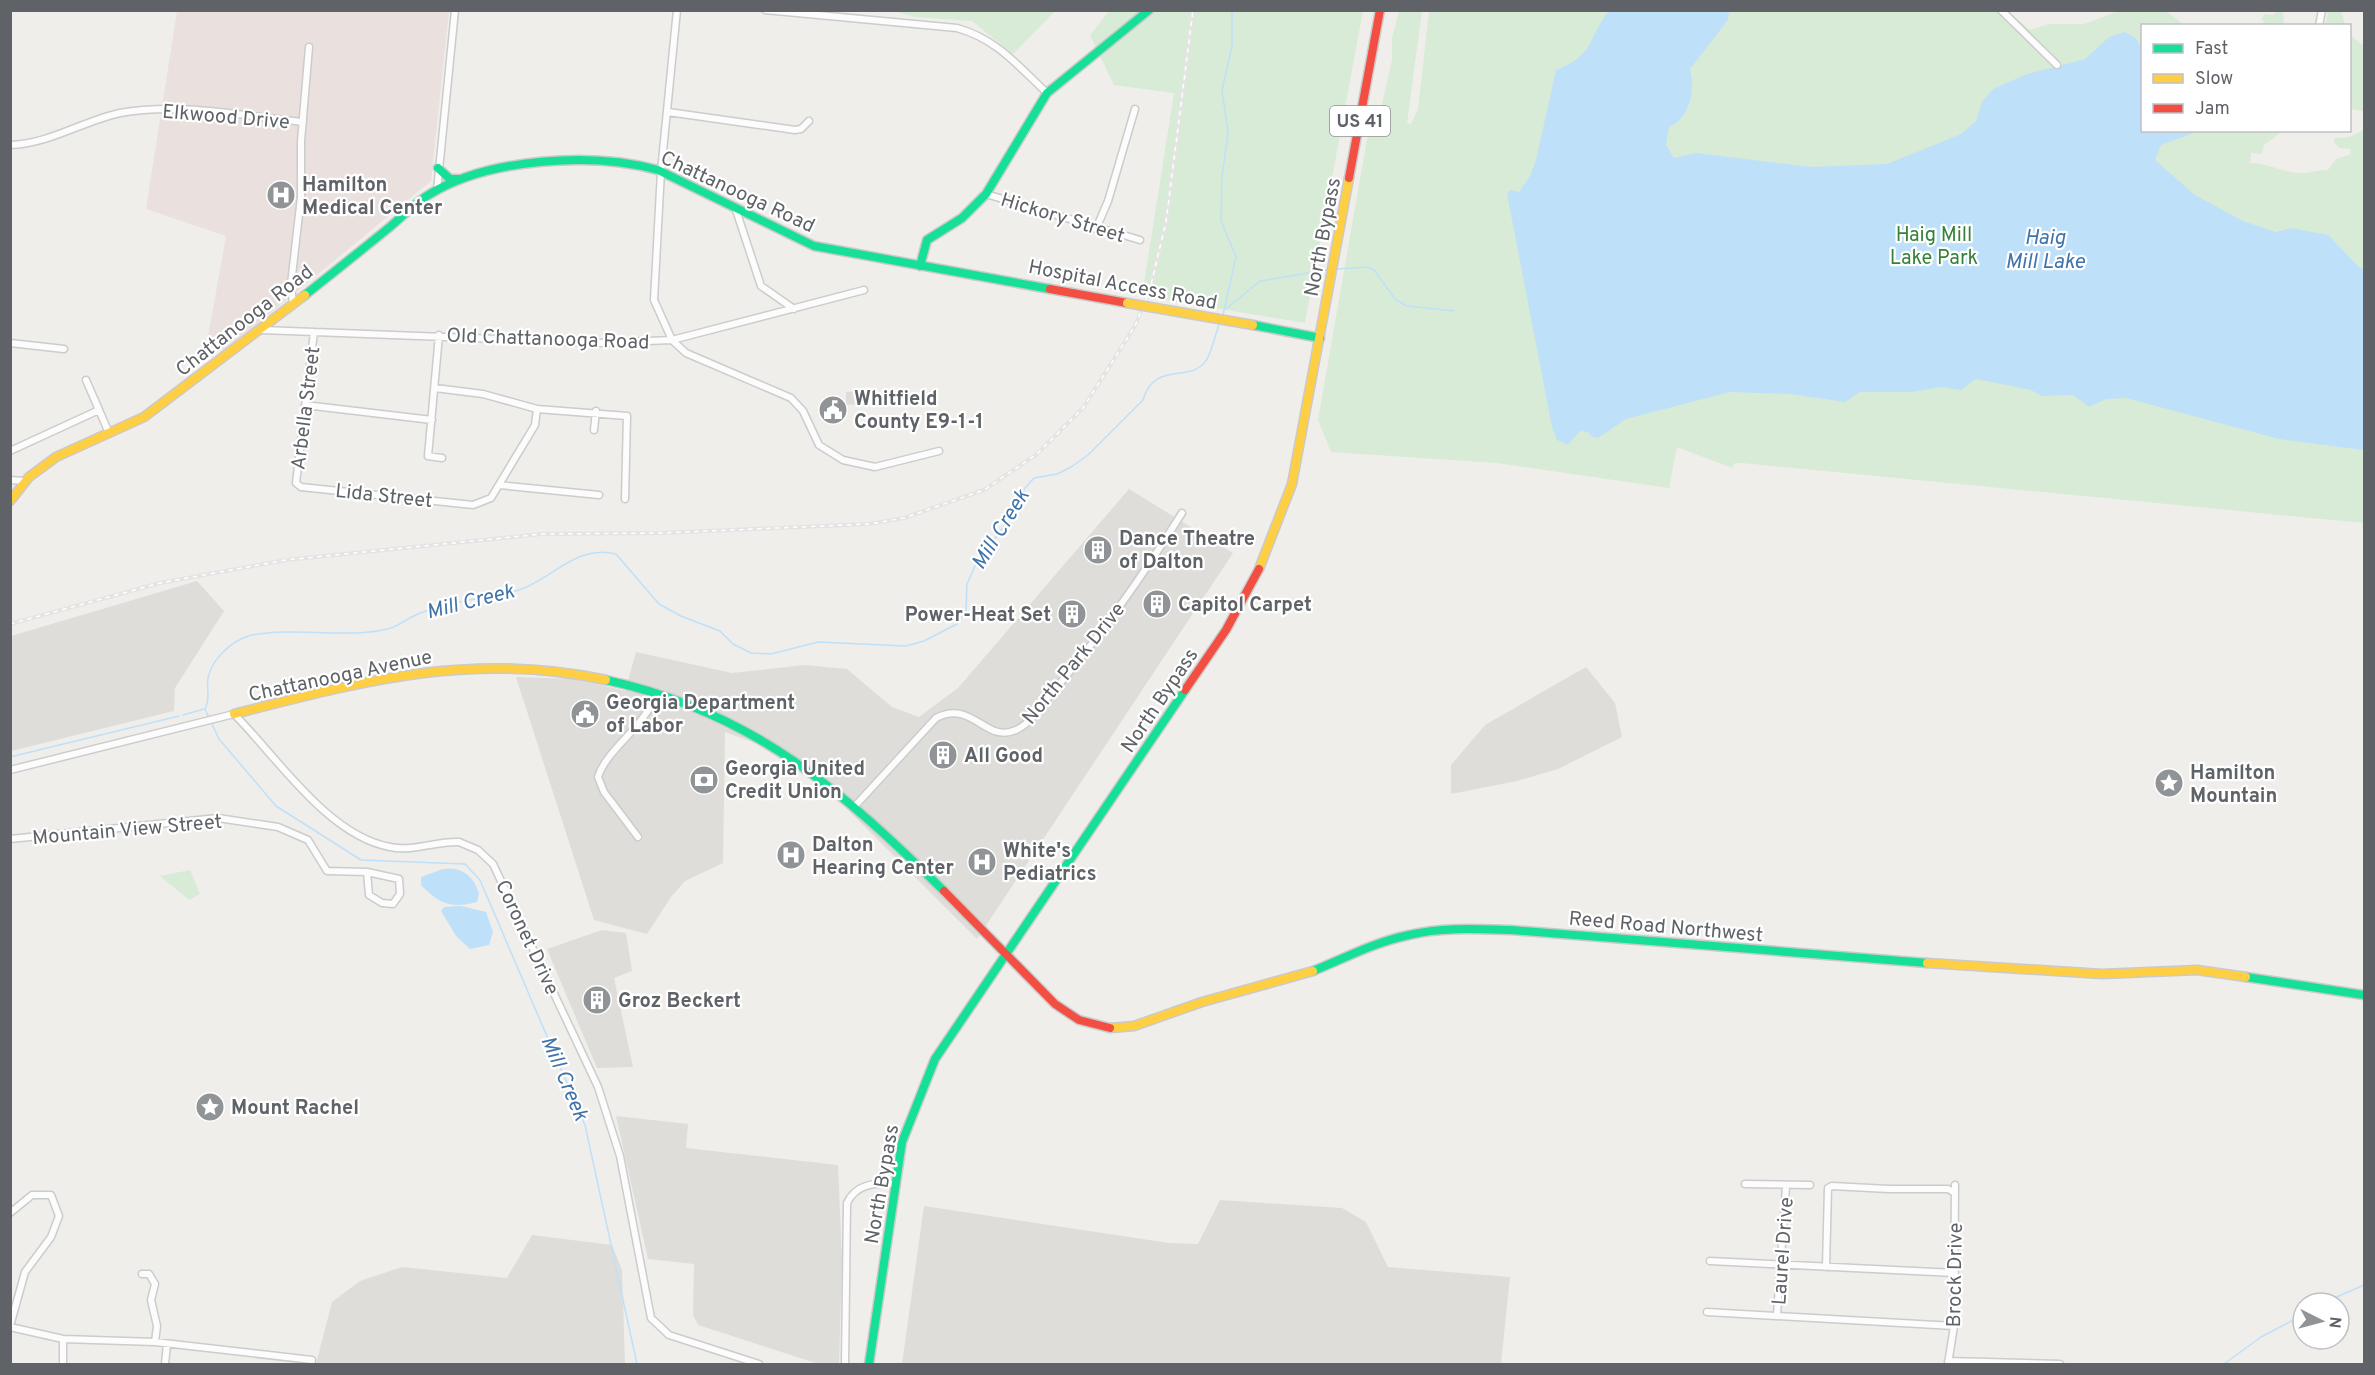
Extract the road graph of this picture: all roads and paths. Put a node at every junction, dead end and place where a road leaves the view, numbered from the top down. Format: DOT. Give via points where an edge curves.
graph roads {
  1 [pos="455,10"];
  2 [pos="677,10"];
  3 [pos="765,10"];
  4 [pos="1149,10"];
  5 [pos="1380,10"];
  6 [pos="2001,10"];
  7 [pos="309,47"];
  8 [pos="2057,65"];
  9 [pos="1047,93"];
  10 [pos="1135,109"];
  11 [pos="668,112"];
  12 [pos="809,121"];
  13 [pos="303,122"];
  14 [pos="10,144"];
  15 [pos="438,168"];
  16 [pos="661,171"];
  17 [pos="465,179"];
  18 [pos="437,190"];
  19 [pos="986,194"];
  20 [pos="736,210"];
  21 [pos="1096,229"];
  22 [pos="1140,240"];
  23 [pos="920,266"];
  24 [pos="864,291"];
  25 [pos="293,305"];
  26 [pos="794,309"];
  27 [pos="262,330"];
  28 [pos="314,332"];
  29 [pos="439,335"];
  30 [pos="1320,338"];
  31 [pos="672,340"];
  32 [pos="10,343"];
  33 [pos="64,349"];
  34 [pos="86,380"];
  35 [pos="435,388"];
  36 [pos="305,405"];
  37 [pos="537,409"];
  38 [pos="99,410"];
  39 [pos="596,411"];
  40 [pos="432,420"];
  41 [pos="594,430"];
  42 [pos="109,433"];
  43 [pos="10,451"];
  44 [pos="939,452"];
  45 [pos="442,458"];
  46 [pos="10,480"];
  47 [pos="25,481"];
  48 [pos="296,483"];
  49 [pos="499,485"];
  50 [pos="599,495"];
  51 [pos="625,499"];
  52 [pos="10,501"];
  53 [pos="1182,513"];
  54 [pos="657,693"];
  55 [pos="234,714"];
  56 [pos="10,770"];
  57 [pos="855,806"];
  58 [pos="638,837"];
  59 [pos="10,839"];
  60 [pos="367,872"];
  61 [pos="1006,954"];
  62 [pos="2364,995"];
  63 [pos="894,1184"];
  64 [pos="1745,1184"];
  65 [pos="1810,1185"];
  66 [pos="1786,1186"];
  67 [pos="10,1213"];
  68 [pos="1710,1260"];
  69 [pos="1782,1265"];
  70 [pos="1826,1267"];
  71 [pos="1955,1273"];
  72 [pos="142,1274"];
  73 [pos="1707,1312"];
  74 [pos="1777,1315"];
  75 [pos="1954,1326"];
  76 [pos="10,1327"];
  77 [pos="63,1339"];
  78 [pos="155,1342"];
  79 [pos="167,1344"];
  80 [pos="312,1362"];
  81 [pos="1948,1363"];
  82 [pos="63,1365"];
  83 [pos="165,1365"];
  84 [pos="759,1365"];
  85 [pos="844,1365"];
  86 [pos="869,1365"];
  87 [pos="2060,1365"];
  1 -- 15 [label="street"];
  2 -- 11 [label="street"];
  3 -- 9 [label="street" via="957,28 979,34"];
  4 -- 9 [label="main road"];
  5 -- 30 [label="main road, North Bypass / US 41"];
  6 -- 8 [label="street"];
  7 -- 13 [label="street"];
  9 -- 19 [label="main road"];
  10 -- 21 [label="street"];
  11 -- 12 [label="street" via="795,130"];
  11 -- 16 [label="street"];
  13 -- 14 [label="street, Elkwood Drive" via="149,110 119,113 33,142"];
  13 -- 25 [label="street" via="302,178 291,284"];
  15 -- 17 [label="main road" via="450,178"];
  15 -- 18 [label="street"];
  16 -- 17 [label="main road, Chattanooga Road" via="612,161 580,160 502,169"];
  16 -- 20 [label="main road, Chattanooga Road"];
  16 -- 31 [label="street" via="654,300"];
  17 -- 18 [label="main road, Chattanooga Road"];
  18 -- 25 [label="main road, Chattanooga Road"];
  19 -- 21 [label="street, Hickory Street"];
  19 -- 23 [label="main road" via="962,218 927,240"];
  20 -- 23 [label="main road, Chattanooga Road" via="778,233 814,246"];
  20 -- 26 [label="street" via="761,286"];
  21 -- 22 [label="street, Hickory Street"];
  23 -- 30 [label="main road, Hospital Access Road, bridge"];
  24 -- 26 [label="street, Old Chattanooga Road"];
  25 -- 27 [label="main road, Chattanooga Road"];
  26 -- 31 [label="street, Old Chattanooga Road"];
  27 -- 28 [label="street, Old Chattanooga Road"];
  27 -- 42 [label="main road, Chattanooga Road" via="144,417"];
  28 -- 29 [label="street, Old Chattanooga Road"];
  28 -- 36 [label="street, Arbella Street"];
  29 -- 31 [label="street, Old Chattanooga Road" via="598,342"];
  29 -- 35 [label="street"];
  30 -- 61 [label="main road, North Bypass / US 41" via="1292,484 1249,593"];
  31 -- 44 [label="street" via="686,353 791,398 803,411 819,445 843,460 875,467"];
  32 -- 33 [label="street"];
  34 -- 38 [label="street"];
  35 -- 37 [label="street" via="483,394"];
  35 -- 40 [label="street"];
  36 -- 40 [label="street"];
  36 -- 48 [label="street, Arbella Street"];
  37 -- 39 [label="street"];
  37 -- 49 [label="street" via="535,425"];
  38 -- 42 [label="street"];
  38 -- 43 [label="street"];
  39 -- 41 [label="street"];
  39 -- 51 [label="street" via="627,416"];
  40 -- 45 [label="street" via="428,456"];
  42 -- 47 [label="main road, Chattanooga Road" via="56,457"];
  46 -- 47 [label="street"];
  47 -- 52 [label="main road, Chattanooga Road"];
  48 -- 49 [label="street, Lida Street" via="301,487 473,505 492,498"];
  49 -- 50 [label="street"];
  53 -- 57 [label="street, North Park Drive" via="1106,626 1024,726 1003,732 989,729 964,713 942,715"];
  54 -- 55 [label="main road, Chattanooga Avenue" via="574,673 455,668 370,681"];
  54 -- 57 [label="main road, Chattanooga Avenue" via="755,735"];
  54 -- 58 [label="street" via="643,721 605,763 598,777 604,792"];
  55 -- 56 [label="street"];
  55 -- 84 [label="street, Coronet Drive" via="331,817 361,838 392,848 459,842 486,855 508,892 609,1114 651,1318 669,1335"];
  57 -- 61 [label="main road, Chattanooga Avenue"];
  59 -- 60 [label="street, Mountain View Street" via="218,818 278,827 308,840 327,871"];
  60 -- 60 [label="street, Mountain View Street" via="399,879 400,894 393,904 369,896"];
  61 -- 62 [label="main road, Reed Road Northwest" via="1067,1011 1086,1023 1109,1028 1129,1028 1205,1001 1299,977 1388,940 1422,932 1471,929 2102,974 2197,970"];
  61 -- 63 [label="main road, North Bypass / US 41" via="935,1059 909,1121"];
  63 -- 85 [label="street" via="861,1187 847,1203"];
  63 -- 86 [label="main road, North Bypass / US 41"];
  64 -- 66 [label="street"];
  65 -- 66 [label="street"];
  66 -- 69 [label="street, Laurel Drive"];
  67 -- 76 [label="street" via="32,1195 51,1195 60,1216 51,1238 26,1272"];
  68 -- 69 [label="street"];
  69 -- 70 [label="street"];
  69 -- 74 [label="street, Laurel Drive"];
  70 -- 71 [label="street"];
  70 -- 71 [label="street, Brock Drive" via="1828,1188 1955,1189"];
  71 -- 75 [label="street, Brock Drive"];
  72 -- 78 [label="street" via="149,1274 155,1284 151,1300 157,1326"];
  73 -- 74 [label="street"];
  74 -- 75 [label="street"];
  75 -- 81 [label="street, Brock Drive"];
  76 -- 77 [label="street"];
  77 -- 78 [label="street"];
  77 -- 82 [label="street"];
  78 -- 79 [label="street"];
  79 -- 80 [label="street"];
  79 -- 83 [label="street"];
  81 -- 87 [label="street"];
}
